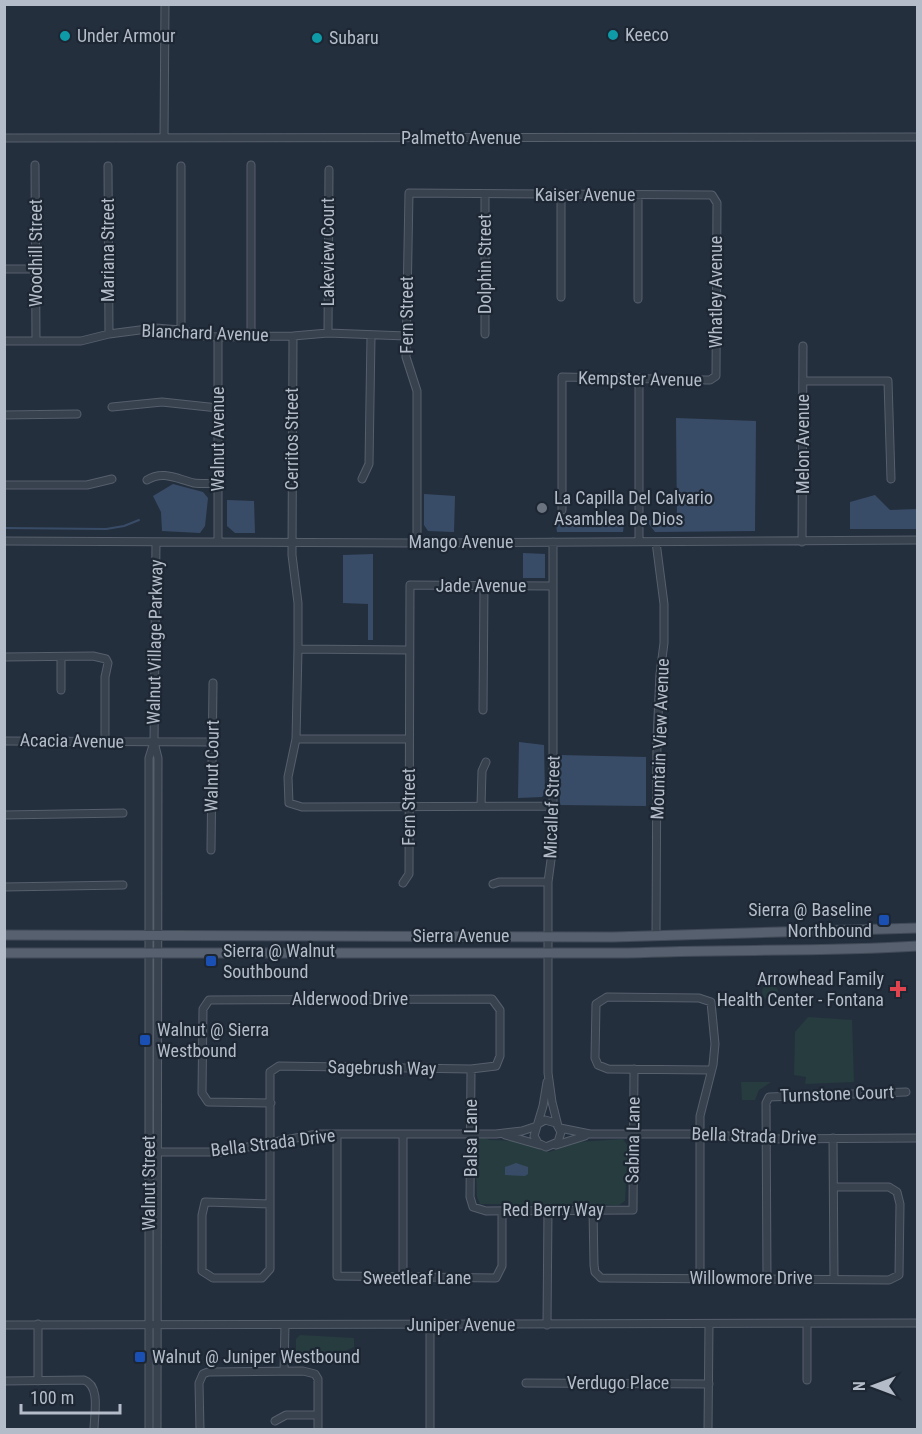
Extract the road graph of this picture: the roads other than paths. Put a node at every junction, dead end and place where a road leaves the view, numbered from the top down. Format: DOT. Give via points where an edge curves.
graph roads {
  1 [pos="165,4"];
  2 [pos="918,137"];
  3 [pos="4,138"];
  4 [pos="164,138"];
  5 [pos="36,165"];
  6 [pos="251,165"];
  7 [pos="108,166"];
  8 [pos="181,166"];
  9 [pos="329,170"];
  10 [pos="443,194"];
  11 [pos="485,194"];
  12 [pos="561,195"];
  13 [pos="638,195"];
  14 [pos="717,208"];
  15 [pos="4,269"];
  16 [pos="36,269"];
  17 [pos="561,297"];
  18 [pos="638,299"];
  19 [pos="181,330"];
  20 [pos="328,333"];
  21 [pos="109,334"];
  22 [pos="485,334"];
  23 [pos="251,335"];
  24 [pos="292,336"];
  25 [pos="371,336"];
  26 [pos="406,336"];
  27 [pos="219,337"];
  28 [pos="4,341"];
  29 [pos="36,341"];
  30 [pos="803,346"];
  31 [pos="716,376"];
  32 [pos="639,378"];
  33 [pos="803,381"];
  34 [pos="112,407"];
  35 [pos="218,408"];
  36 [pos="77,414"];
  37 [pos="4,415"];
  38 [pos="112,479"];
  39 [pos="362,479"];
  40 [pos="891,479"];
  41 [pos="147,480"];
  42 [pos="218,484"];
  43 [pos="4,485"];
  44 [pos="562,510"];
  45 [pos="918,540"];
  46 [pos="4,541"];
  47 [pos="219,541"];
  48 [pos="156,542"];
  49 [pos="292,542"];
  50 [pos="553,542"];
  51 [pos="639,542"];
  52 [pos="656,542"];
  53 [pos="802,542"];
  54 [pos="417,543"];
  55 [pos="410,585"];
  56 [pos="484,585"];
  57 [pos="554,586"];
  58 [pos="298,649"];
  59 [pos="409,650"];
  60 [pos="4,657"];
  61 [pos="61,657"];
  62 [pos="213,683"];
  63 [pos="61,690"];
  64 [pos="483,710"];
  65 [pos="296,739"];
  66 [pos="409,739"];
  67 [pos="4,741"];
  68 [pos="105,742"];
  69 [pos="154,742"];
  70 [pos="212,742"];
  71 [pos="486,762"];
  72 [pos="409,806"];
  73 [pos="481,806"];
  74 [pos="554,806"];
  75 [pos="123,813"];
  76 [pos="4,815"];
  77 [pos="211,850"];
  78 [pos="548,882"];
  79 [pos="403,883"];
  80 [pos="493,884"];
  81 [pos="123,885"];
  82 [pos="4,887"];
  83 [pos="918,928"];
  84 [pos="4,935"];
  85 [pos="154,936"];
  86 [pos="656,936"];
  87 [pos="548,938"];
  88 [pos="918,946"];
  89 [pos="154,952"];
  90 [pos="4,953"];
  91 [pos="549,953"];
  92 [pos="496,1066"];
  93 [pos="471,1069"];
  94 [pos="634,1069"];
  95 [pos="711,1070"];
  96 [pos="548,1073"];
  97 [pos="906,1092"];
  98 [pos="271,1103"];
  99 [pos="537,1125"];
  100 [pos="559,1127"];
  101 [pos="337,1134"];
  102 [pos="403,1134"];
  103 [pos="471,1134"];
  104 [pos="496,1134"];
  105 [pos="590,1134"];
  106 [pos="700,1134"];
  107 [pos="634,1135"];
  108 [pos="833,1138"];
  109 [pos="918,1138"];
  110 [pos="767,1139"];
  111 [pos="270,1143"];
  112 [pos="555,1145"];
  113 [pos="542,1146"];
  114 [pos="158,1152"];
  115 [pos="834,1187"];
  116 [pos="270,1204"];
  117 [pos="473,1207"];
  118 [pos="548,1210"];
  119 [pos="593,1210"];
  120 [pos="633,1210"];
  121 [pos="502,1211"];
  122 [pos="403,1277"];
  123 [pos="700,1278"];
  124 [pos="767,1278"];
  125 [pos="834,1279"];
  126 [pos="918,1323"];
  127 [pos="38,1324"];
  128 [pos="153,1324"];
  129 [pos="709,1324"];
  130 [pos="807,1324"];
  131 [pos="4,1325"];
  132 [pos="285,1325"];
  133 [pos="430,1325"];
  134 [pos="548,1325"];
  135 [pos="284,1371"];
  136 [pos="807,1380"];
  137 [pos="4,1381"];
  138 [pos="38,1381"];
  139 [pos="526,1383"];
  140 [pos="709,1384"];
  141 [pos="318,1415"];
  142 [pos="275,1421"];
  143 [pos="94,1430"];
  144 [pos="149,1430"];
  145 [pos="157,1430"];
  146 [pos="200,1430"];
  147 [pos="318,1430"];
  148 [pos="430,1430"];
  149 [pos="708,1430"];
  1 -- 4 [label="street"];
  2 -- 4 [label="street, Palmetto Avenue"];
  3 -- 4 [label="street, Palmetto Avenue"];
  5 -- 16 [label="street, Woodhill Street"];
  6 -- 23 [label="street"];
  7 -- 21 [label="street, Mariana Street"];
  8 -- 19 [label="street"];
  9 -- 20 [label="street, Lakeview Court"];
  10 -- 11 [label="street, Kaiser Avenue"];
  10 -- 26 [label="street, Fern Street" via="409,193"];
  11 -- 12 [label="street, Kaiser Avenue"];
  11 -- 22 [label="street, Dolphin Street"];
  12 -- 13 [label="street, Kaiser Avenue"];
  12 -- 17 [label="street"];
  13 -- 14 [label="street, Kaiser Avenue" via="709,194 716,198"];
  13 -- 18 [label="street"];
  14 -- 31 [label="street, Whatley Avenue"];
  15 -- 16 [label="street"];
  16 -- 29 [label="street, Woodhill Street"];
  19 -- 21 [label="street, Blanchard Avenue" via="155,328"];
  19 -- 27 [label="street, Blanchard Avenue"];
  20 -- 24 [label="street, Blanchard Avenue"];
  20 -- 25 [label="street, Blanchard Avenue"];
  21 -- 29 [label="street, Blanchard Avenue" via="81,341"];
  23 -- 24 [label="street, Blanchard Avenue"];
  23 -- 27 [label="street, Blanchard Avenue"];
  24 -- 49 [label="street, Cerritos Street"];
  25 -- 26 [label="street, Blanchard Avenue"];
  25 -- 39 [label="street" via="369,464"];
  26 -- 54 [label="street, Fern Street" via="407,362 417,391"];
  27 -- 35 [label="street, Walnut Avenue"];
  28 -- 29 [label="street, Blanchard Avenue"];
  30 -- 33 [label="street, Melon Avenue"];
  31 -- 32 [label="street, Kempster Avenue" via="710,380"];
  32 -- 44 [label="street, Kempster Avenue" via="562,377"];
  32 -- 51 [label="street"];
  33 -- 40 [label="street" via="888,381"];
  33 -- 53 [label="street, Melon Avenue"];
  34 -- 35 [label="street" via="151,401"];
  35 -- 42 [label="street, Walnut Avenue"];
  36 -- 37 [label="street"];
  38 -- 43 [label="street" via="87,484"];
  41 -- 42 [label="street" via="164,474 195,483"];
  42 -- 47 [label="street, Walnut Avenue"];
  45 -- 53 [label="street, Mango Avenue"];
  46 -- 48 [label="street, Mango Avenue"];
  47 -- 48 [label="street, Mango Avenue"];
  47 -- 49 [label="street, Mango Avenue"];
  48 -- 69 [label="street, Walnut Village Parkway"];
  49 -- 54 [label="street, Mango Avenue"];
  49 -- 58 [label="street, Cerritos Street"];
  50 -- 51 [label="street, Mango Avenue"];
  50 -- 54 [label="street, Mango Avenue"];
  50 -- 57 [label="street, Micallef Street"];
  51 -- 52 [label="street, Mango Avenue"];
  52 -- 53 [label="street, Mango Avenue"];
  52 -- 86 [label="street, Mountain View Avenue" via="664,604 664,643 657,739"];
  55 -- 56 [label="street, Jade Avenue"];
  55 -- 59 [label="street, Fern Street"];
  56 -- 57 [label="street, Jade Avenue"];
  56 -- 64 [label="street"];
  57 -- 74 [label="street, Micallef Street"];
  58 -- 59 [label="street"];
  58 -- 65 [label="street, Cerritos Street"];
  59 -- 66 [label="street, Fern Street"];
  60 -- 61 [label="street"];
  61 -- 63 [label="street"];
  61 -- 68 [label="street" via="106,659"];
  62 -- 70 [label="street, Walnut Court"];
  65 -- 66 [label="street"];
  65 -- 72 [label="street" via="288,777 287,798 292,806"];
  66 -- 72 [label="street, Fern Street"];
  67 -- 68 [label="street, Acacia Avenue"];
  68 -- 69 [label="street, Acacia Avenue"];
  69 -- 70 [label="street, Acacia Avenue"];
  69 -- 85 [label="street, Walnut Village Parkway" via="158,758"];
  70 -- 77 [label="street, Walnut Court"];
  71 -- 73 [label="street"];
  72 -- 73 [label="street"];
  72 -- 79 [label="street, Fern Street" via="409,874"];
  73 -- 74 [label="street"];
  74 -- 78 [label="street, Micallef Street" via="554,845"];
  75 -- 76 [label="street"];
  78 -- 80 [label="street"];
  78 -- 87 [label="street, Micallef Street"];
  81 -- 82 [label="street"];
  83 -- 86 [label="main road, Sierra Avenue"];
  84 -- 85 [label="main road, Sierra Avenue"];
  85 -- 87 [label="main road, Sierra Avenue"];
  85 -- 89 [label="street, Walnut Street"];
  86 -- 87 [label="main road, Sierra Avenue"];
  87 -- 91 [label="street, Micallef Street"];
  88 -- 91 [label="main road, Sierra Avenue"];
  89 -- 90 [label="main road, Sierra Avenue"];
  89 -- 91 [label="main road, Sierra Avenue"];
  89 -- 114 [label="street, Walnut Street"];
  89 -- 128 [label="street, Walnut Street"];
  91 -- 96 [label="street, Micallef Street"];
  92 -- 93 [label="street, Sagebrush Way"];
  92 -- 98 [label="street, Alderwood Drive" via="500,1056 500,1010 492,999 208,1000 203,1009 202,1093 208,1102"];
  93 -- 98 [label="street, Sagebrush Way" via="279,1066 270,1072"];
  93 -- 103 [label="street, Balsa Lane"];
  94 -- 95 [label="street"];
  94 -- 95 [label="street" via="608,1069 598,1065 595,1058 596,1004 607,997 699,998 711,1002 715,1044"];
  94 -- 107 [label="street, Sabina Lane"];
  95 -- 106 [label="street" via="700,1116"];
  96 -- 99 [label="street, Micallef Street"];
  96 -- 100 [label="street, Micallef Street"];
  97 -- 110 [label="street, Turnstone Court" via="769,1097"];
  98 -- 111 [label="street"];
  99 -- 100 [label="street" via="549,1120"];
  99 -- 104 [label="street, Bella Strada Drive"];
  99 -- 113 [label="street" via="534,1136"];
  100 -- 105 [label="street, Bella Strada Drive"];
  100 -- 112 [label="street" via="560,1139"];
  101 -- 102 [label="street, Bella Strada Drive"];
  101 -- 111 [label="street, Bella Strada Drive"];
  101 -- 122 [label="street, Sweetleaf Lane" via="337,1276"];
  102 -- 103 [label="street, Bella Strada Drive"];
  102 -- 122 [label="street"];
  103 -- 104 [label="street, Bella Strada Drive"];
  103 -- 117 [label="street, Balsa Lane"];
  104 -- 113 [label="street, Bella Strada Drive"];
  105 -- 107 [label="street, Bella Strada Drive"];
  105 -- 112 [label="street, Bella Strada Drive"];
  106 -- 107 [label="street, Bella Strada Drive"];
  106 -- 110 [label="street, Bella Strada Drive"];
  106 -- 123 [label="street"];
  107 -- 120 [label="street, Sabina Lane"];
  108 -- 109 [label="street, Bella Strada Drive"];
  108 -- 110 [label="street, Bella Strada Drive"];
  108 -- 115 [label="street"];
  110 -- 124 [label="street"];
  111 -- 114 [label="street, Bella Strada Drive" via="221,1152"];
  111 -- 116 [label="street"];
  112 -- 113 [label="street"];
  114 -- 128 [label="street, Walnut Street"];
  115 -- 125 [label="street"];
  115 -- 125 [label="street, Willowmore Drive" via="889,1187 897,1192 900,1204 899,1275 889,1280"];
  116 -- 116 [label="street" via="270,1269 262,1278 213,1278 202,1271 205,1202"];
  117 -- 121 [label="street, Red Berry Way"];
  118 -- 119 [label="street, Red Berry Way"];
  118 -- 121 [label="street, Red Berry Way"];
  118 -- 134 [label="street"];
  119 -- 120 [label="street, Red Berry Way"];
  119 -- 123 [label="street, Willowmore Drive" via="594,1265 601,1278"];
  121 -- 122 [label="street, Sweetleaf Lane" via="502,1266 496,1278"];
  123 -- 124 [label="street, Willowmore Drive"];
  124 -- 125 [label="street, Willowmore Drive"];
  126 -- 130 [label="street, Juniper Avenue"];
  127 -- 128 [label="street, Juniper Avenue"];
  127 -- 131 [label="street, Juniper Avenue"];
  127 -- 138 [label="street"];
  128 -- 132 [label="street, Juniper Avenue"];
  128 -- 144 [label="street, Walnut Street"];
  128 -- 145 [label="street, Walnut Street"];
  129 -- 130 [label="street, Juniper Avenue"];
  129 -- 134 [label="street, Juniper Avenue"];
  129 -- 140 [label="street"];
  130 -- 136 [label="street"];
  132 -- 133 [label="street, Juniper Avenue"];
  132 -- 135 [label="street"];
  133 -- 134 [label="street, Juniper Avenue"];
  133 -- 148 [label="street"];
  135 -- 141 [label="street" via="315,1374"];
  135 -- 146 [label="street" via="203,1374 199,1383"];
  137 -- 138 [label="street"];
  138 -- 143 [label="street" via="89,1382 95,1390"];
  139 -- 140 [label="street, Verdugo Place"];
  140 -- 149 [label="street"];
  141 -- 142 [label="street" via="286,1415"];
  141 -- 147 [label="street"];
}
